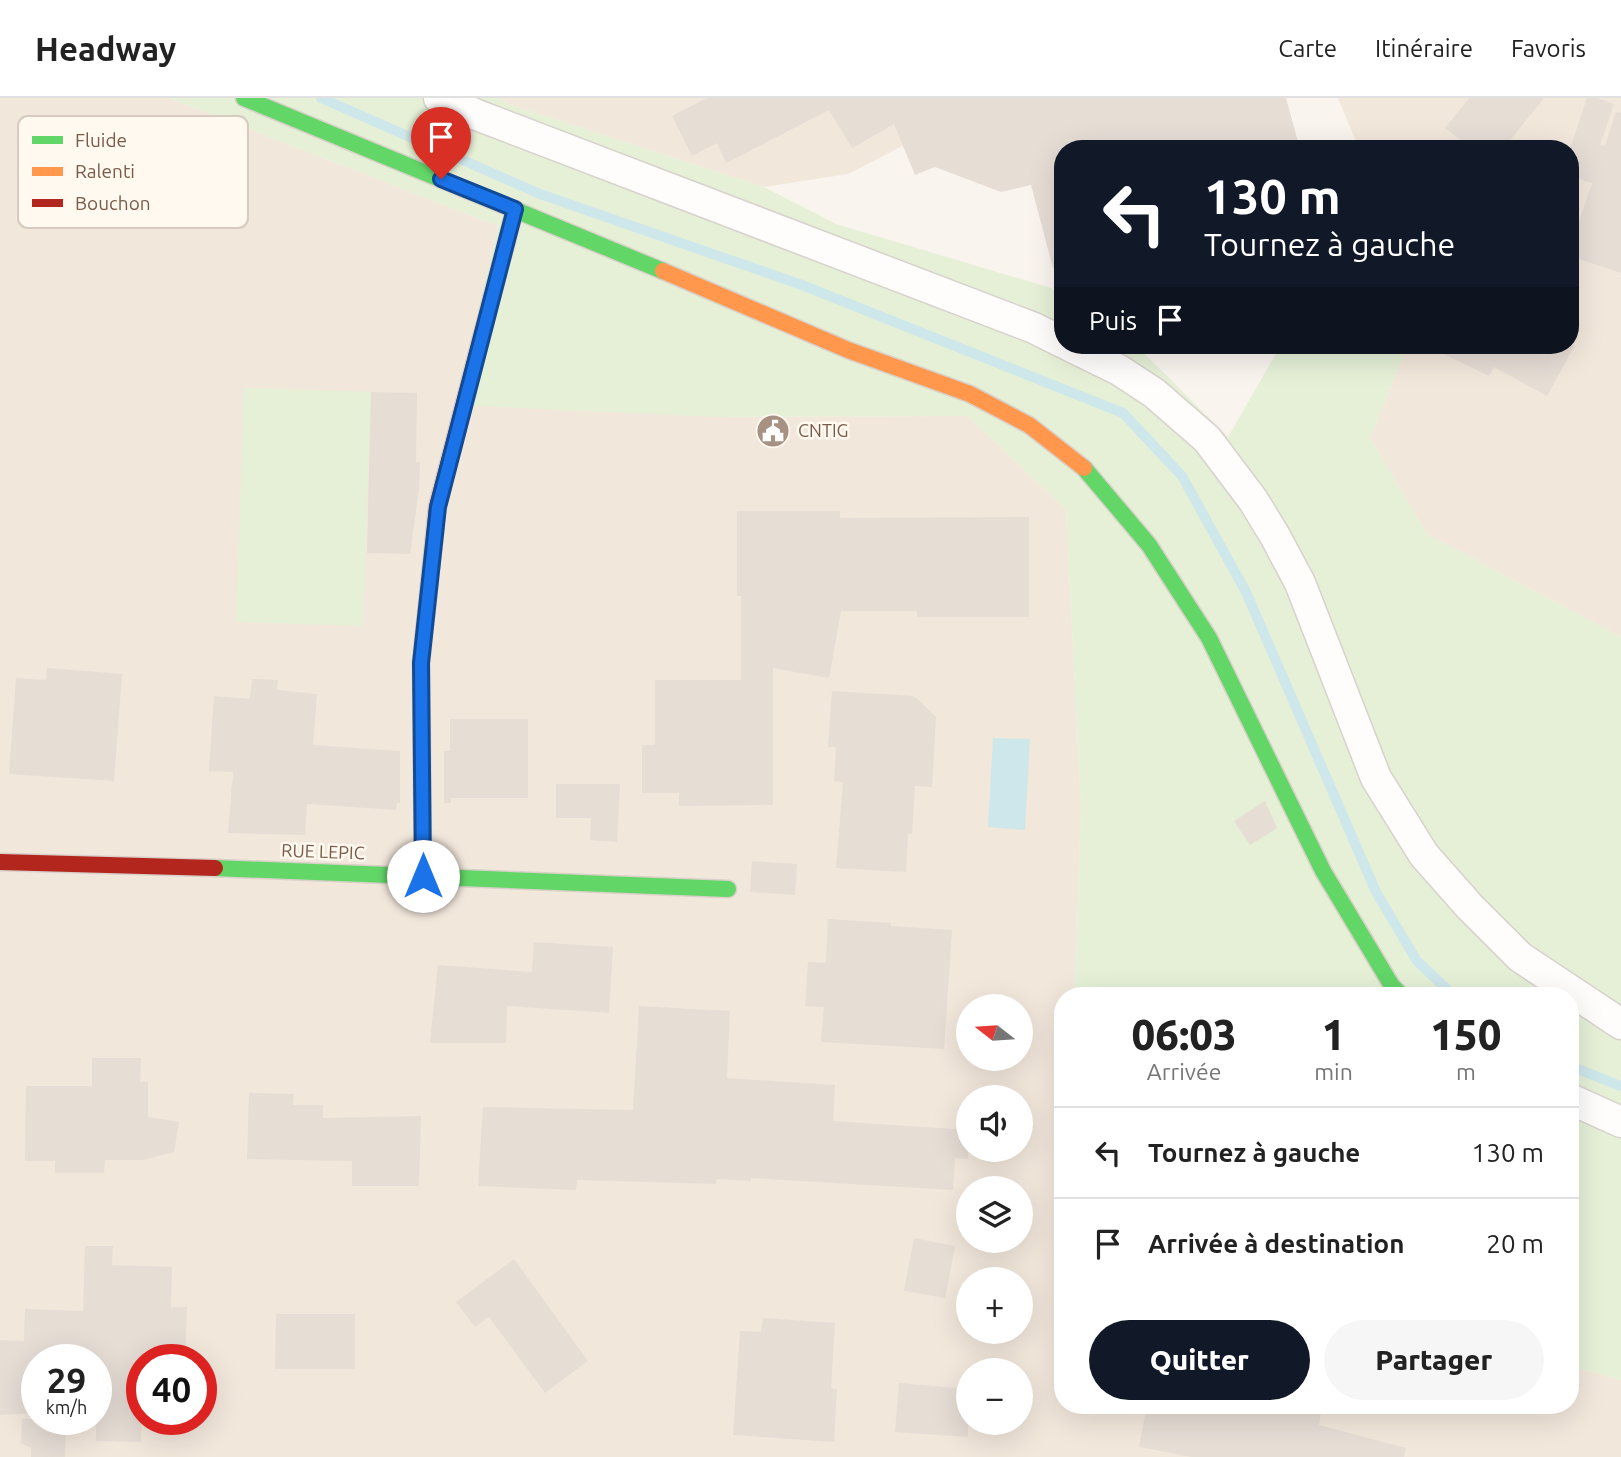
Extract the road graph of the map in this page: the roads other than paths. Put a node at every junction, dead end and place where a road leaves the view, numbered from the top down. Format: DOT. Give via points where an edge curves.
graph roads {
  1 [pos="244,98"];
  2 [pos="439,98"];
  3 [pos="515,209"];
  4 [pos="1054,338"];
  5 [pos="1086,354"];
  6 [pos="0,862"];
  7 [pos="423,876"];
  8 [pos="729,889"];
  9 [pos="1393,987"];
  10 [pos="1565,987"];
  11 [pos="1579,996"];
  12 [pos="1621,1024"];
  13 [pos="1579,1103"];
  14 [pos="1621,1122"];
  1 -- 3 [label="street"];
  2 -- 4 [label="street"];
  3 -- 7 [label="street" via="438,507 421,663"];
  3 -- 9 [label="street" via="848,350 970,394 1029,425 1090,473 1149,545 1209,638 1323,871"];
  5 -- 10 [label="street" via="1154,393 1207,439 1253,500 1300,583 1376,778 1424,855 1520,957"];
  6 -- 7 [label="street, RUE LEPIC"];
  7 -- 8 [label="street, RUE LEPIC"];
  11 -- 12 [label="street"];
  13 -- 14 [label="street"];
}
